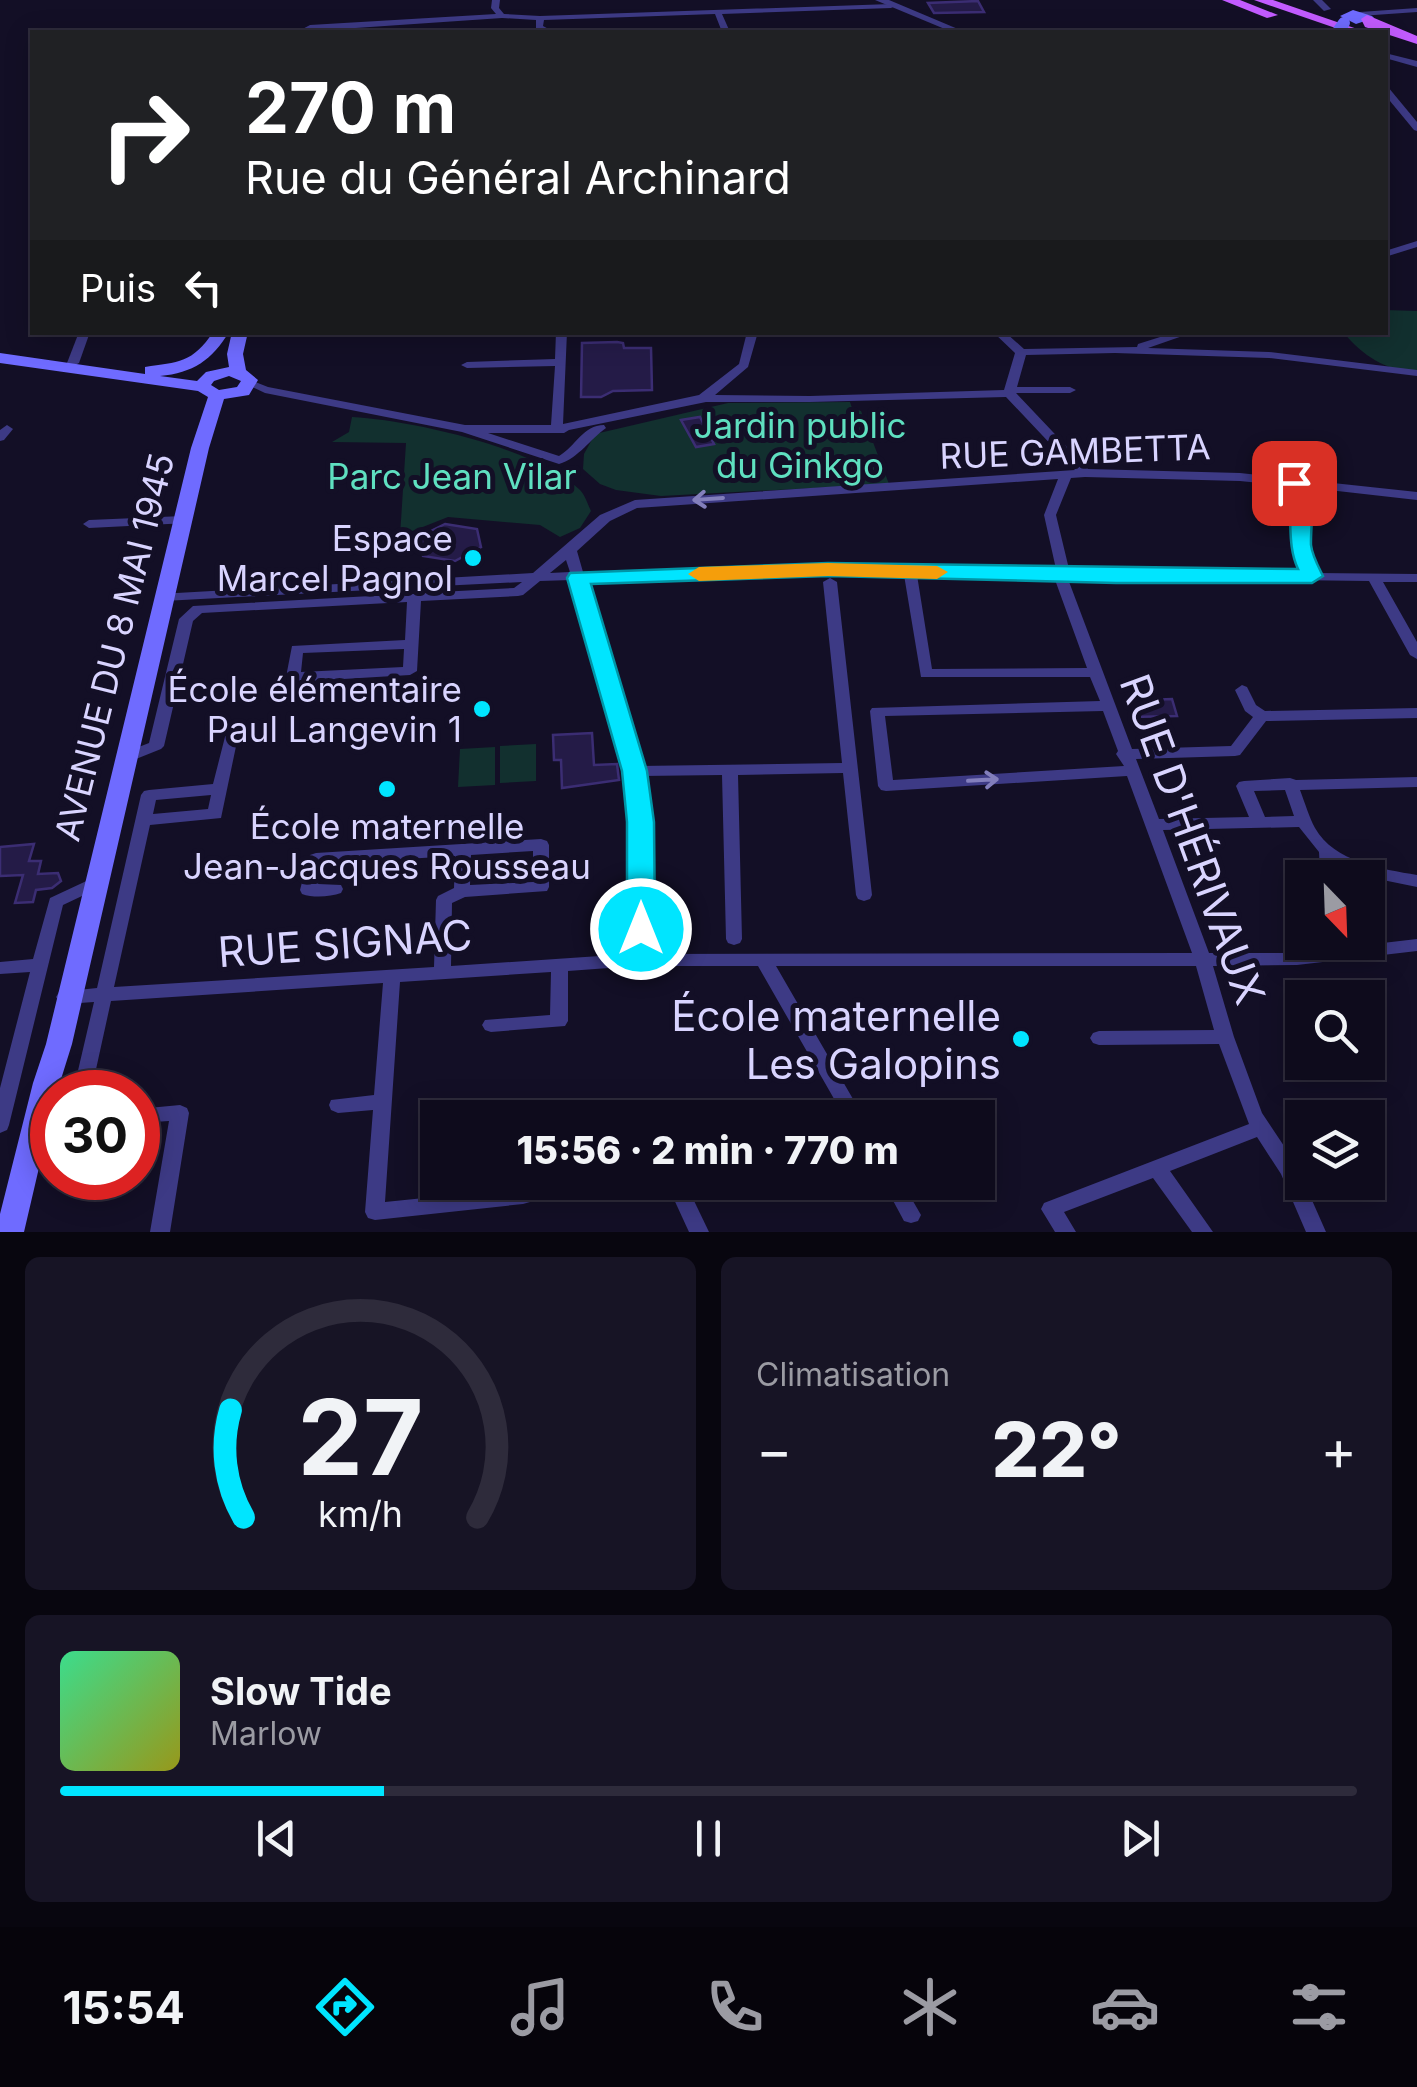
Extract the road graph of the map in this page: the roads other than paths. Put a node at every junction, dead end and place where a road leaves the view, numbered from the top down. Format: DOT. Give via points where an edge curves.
graph roads {
  1 [pos="496,0"];
  2 [pos="1228,0"];
  3 [pos="1290,0"];
  4 [pos="1318,0"];
  5 [pos="1262,1"];
  6 [pos="882,4"];
  7 [pos="1327,9"];
  8 [pos="1417,10"];
  9 [pos="718,13"];
  10 [pos="502,16"];
  11 [pos="625,16"];
  12 [pos="540,18"];
  13 [pos="1353,18"];
  14 [pos="305,30"];
  15 [pos="544,30"];
  16 [pos="628,30"];
  17 [pos="725,30"];
  18 [pos="947,30"];
  19 [pos="954,30"];
  20 [pos="1311,30"];
  21 [pos="1388,30"];
  22 [pos="1388,30"];
  23 [pos="1417,40"];
  24 [pos="1388,42"];
  25 [pos="1417,52"];
  26 [pos="1388,56"];
  27 [pos="1417,64"];
  28 [pos="1388,93"];
  29 [pos="1397,106"];
  30 [pos="1388,107"];
  31 [pos="1417,128"];
  32 [pos="1417,244"];
  33 [pos="1388,252"];
  34 [pos="1417,252"];
  35 [pos="1388,253"];
  36 [pos="84,335"];
  37 [pos="221,335"];
  38 [pos="224,335"];
  39 [pos="239,335"];
  40 [pos="562,335"];
  41 [pos="752,335"];
  42 [pos="1001,335"];
  43 [pos="1177,335"];
  44 [pos="1115,350"];
  45 [pos="1021,352"];
  46 [pos="4,358"];
  47 [pos="562,362"];
  48 [pos="73,363"];
  49 [pos="466,365"];
  50 [pos="119,370"];
  51 [pos="1417,374"];
  52 [pos="223,383"];
  53 [pos="1070,390"];
  54 [pos="1010,391"];
  55 [pos="704,398"];
  56 [pos="431,422"];
  57 [pos="465,429"];
  58 [pos="557,429"];
  59 [pos="580,441"];
  60 [pos="1084,473"];
  61 [pos="1066,475"];
  62 [pos="1294,483"];
  63 [pos="1417,496"];
  64 [pos="184,520"];
  65 [pos="90,524"];
  66 [pos="570,550"];
  67 [pos="910,572"];
  68 [pos="1062,576"];
  69 [pos="1312,576"];
  70 [pos="1374,576"];
  71 [pos="538,577"];
  72 [pos="578,578"];
  73 [pos="1417,578"];
  74 [pos="830,582"];
  75 [pos="414,591"];
  76 [pos="164,597"];
  77 [pos="412,644"];
  78 [pos="1417,655"];
  79 [pos="1093,672"];
  80 [pos="1242,690"];
  81 [pos="1106,706"];
  82 [pos="1417,713"];
  83 [pos="1262,716"];
  84 [pos="232,732"];
  85 [pos="1124,754"];
  86 [pos="126,758"];
  87 [pos="849,768"];
  88 [pos="730,769"];
  89 [pos="634,771"];
  90 [pos="1132,772"];
  91 [pos="1417,782"];
  92 [pos="1290,784"];
  93 [pos="220,789"];
  94 [pos="144,820"];
  95 [pos="1259,822"];
  96 [pos="1305,822"];
  97 [pos="1152,825"];
  98 [pos="463,850"];
  99 [pos="1327,851"];
  100 [pos="1327,860"];
  101 [pos="1342,860"];
  102 [pos="1385,878"];
  103 [pos="1417,880"];
  104 [pos="96,883"];
  105 [pos="336,889"];
  106 [pos="462,891"];
  107 [pos="864,894"];
  108 [pos="734,940"];
  109 [pos="1417,945"];
  110 [pos="1203,959"];
  111 [pos="636,960"];
  112 [pos="764,961"];
  113 [pos="560,964"];
  114 [pos="41,965"];
  115 [pos="0,968"];
  116 [pos="442,970"];
  117 [pos="392,975"];
  118 [pos="105,994"];
  119 [pos="65,997"];
  120 [pos="491,1024"];
  121 [pos="1099,1038"];
  122 [pos="1225,1038"];
  123 [pos="87,1070"];
  124 [pos="841,1100"];
  125 [pos="383,1102"];
  126 [pos="338,1104"];
  127 [pos="160,1114"];
  128 [pos="0,1125"];
  129 [pos="1260,1128"];
  130 [pos="1156,1169"];
  131 [pos="486,1200"];
  132 [pos="684,1200"];
  133 [pos="902,1200"];
  134 [pos="911,1215"];
  135 [pos="10,1232"];
  136 [pos="160,1232"];
  137 [pos="699,1232"];
  138 [pos="1066,1232"];
  139 [pos="1203,1232"];
  140 [pos="1316,1232"];
  1 -- 10 [label="street"];
  2 -- 20 [label="main road"];
  3 -- 13 [label="main road"];
  4 -- 7 [label="street"];
  5 -- 13 [label="main road"];
  6 -- 9 [label="street"];
  6 -- 18 [label="street"];
  6 -- 19 [label="street"];
  8 -- 13 [label="street"];
  9 -- 11 [label="street"];
  9 -- 17 [label="street"];
  10 -- 12 [label="street"];
  10 -- 14 [label="street"];
  11 -- 12 [label="street"];
  11 -- 16 [label="street"];
  12 -- 15 [label="street"];
  13 -- 22 [label="main road"];
  21 -- 23 [label="main road"];
  24 -- 25 [label="main road"];
  26 -- 27 [label="street"];
  28 -- 29 [label="street"];
  29 -- 30 [label="street"];
  29 -- 31 [label="street"];
  32 -- 33 [label="street"];
  34 -- 35 [label="street"];
  36 -- 48 [label="street"];
  37 -- 50 [label="main road" via="188,367"];
  38 -- 52 [label="main road"];
  39 -- 52 [label="main road"];
  40 -- 47 [label="street"];
  41 -- 55 [label="street" via="744,365"];
  42 -- 45 [label="street"];
  43 -- 44 [label="street"];
  44 -- 45 [label="street"];
  44 -- 51 [label="street" via="1296,357"];
  45 -- 54 [label="street"];
  46 -- 48 [label="main road"];
  46 -- 52 [label="main road"];
  47 -- 49 [label="street"];
  47 -- 58 [label="street"];
  48 -- 50 [label="main road"];
  50 -- 52 [label="main road"];
  52 -- 56 [label="street"];
  52 -- 64 [label="main road, AVENUE DU 8 MAI 1945"];
  53 -- 54 [label="street"];
  54 -- 55 [label="street"];
  54 -- 60 [label="street"];
  55 -- 58 [label="street"];
  55 -- 59 [label="street" via="682,410 591,431"];
  56 -- 57 [label="street"];
  57 -- 58 [label="street"];
  57 -- 59 [label="street" via="554,460 568,458"];
  58 -- 59 [label="street" via="579,432"];
  60 -- 61 [label="street, RUE GAMBETTA"];
  60 -- 62 [label="street, RUE GAMBETTA"];
  61 -- 66 [label="street, RUE GAMBETTA, one-way" via="635,504 605,518"];
  61 -- 68 [label="street, RUE D'HÉRIVAUX" via="1050,515"];
  62 -- 63 [label="street, RUE GAMBETTA"];
  62 -- 69 [label="street" via="1302,505 1300,550"];
  64 -- 65 [label="street"];
  64 -- 76 [label="main road, AVENUE DU 8 MAI 1945"];
  66 -- 71 [label="street, RUE GAMBETTA"];
  66 -- 72 [label="street"];
  67 -- 68 [label="street"];
  67 -- 72 [label="street"];
  67 -- 79 [label="street" via="926,674"];
  68 -- 69 [label="street"];
  68 -- 79 [label="street, RUE D'HÉRIVAUX"];
  69 -- 70 [label="street"];
  70 -- 73 [label="street"];
  70 -- 78 [label="street"];
  71 -- 72 [label="street"];
  71 -- 75 [label="street" via="518,592"];
  72 -- 89 [label="street"];
  74 -- 87 [label="street"];
  75 -- 76 [label="street"];
  75 -- 77 [label="street"];
  75 -- 86 [label="street" via="198,609 186,619 156,746"];
  76 -- 86 [label="main road, AVENUE DU 8 MAI 1945"];
  77 -- 77 [label="street" via="410,671 292,677 297,650"];
  79 -- 81 [label="street, RUE D'HÉRIVAUX"];
  80 -- 83 [label="street"];
  81 -- 85 [label="street, RUE D'HÉRIVAUX"];
  81 -- 90 [label="street, one-way" via="877,710 886,786"];
  82 -- 83 [label="street"];
  83 -- 85 [label="street" via="1235,751"];
  84 -- 93 [label="street"];
  85 -- 90 [label="street, RUE D'HÉRIVAUX"];
  86 -- 104 [label="main road, AVENUE DU 8 MAI 1945"];
  87 -- 88 [label="street"];
  87 -- 107 [label="street"];
  88 -- 89 [label="street"];
  88 -- 108 [label="street"];
  89 -- 111 [label="street" via="641,831 642,936"];
  90 -- 97 [label="street, RUE D'HÉRIVAUX"];
  91 -- 92 [label="street"];
  92 -- 95 [label="street" via="1244,786"];
  92 -- 96 [label="street"];
  93 -- 94 [label="street" via="150,795"];
  93 -- 94 [label="street" via="215,814"];
  94 -- 118 [label="street"];
  95 -- 96 [label="street"];
  95 -- 97 [label="street"];
  96 -- 99 [label="street"];
  97 -- 110 [label="street, RUE D'HÉRIVAUX"];
  98 -- 105 [label="street" via="316,860 308,890"];
  98 -- 106 [label="street"];
  98 -- 106 [label="street" via="541,845 540,887"];
  99 -- 100 [label="street"];
  99 -- 101 [label="street"];
  102 -- 103 [label="street"];
  104 -- 114 [label="street" via="56,902"];
  104 -- 119 [label="main road, AVENUE DU 8 MAI 1945"];
  106 -- 116 [label="street" via="444,900"];
  109 -- 110 [label="street, RUE SIGNAC" via="1296,959"];
  110 -- 112 [label="street, RUE SIGNAC"];
  110 -- 122 [label="street, RUE D'HÉRIVAUX"];
  111 -- 112 [label="street, RUE SIGNAC"];
  111 -- 113 [label="street, RUE SIGNAC"];
  112 -- 124 [label="street"];
  113 -- 116 [label="street, RUE SIGNAC"];
  113 -- 120 [label="street" via="559,1021"];
  114 -- 115 [label="street"];
  114 -- 128 [label="street"];
  116 -- 117 [label="street, RUE SIGNAC"];
  117 -- 118 [label="street, RUE SIGNAC"];
  117 -- 125 [label="street"];
  118 -- 119 [label="street, RUE SIGNAC"];
  118 -- 123 [label="street"];
  119 -- 135 [label="main road, AVENUE DU 8 MAI 1945"];
  121 -- 122 [label="street"];
  122 -- 129 [label="street, RUE D'HÉRIVAUX"];
  125 -- 126 [label="street"];
  125 -- 131 [label="street" via="376,1212"];
  127 -- 136 [label="street" via="180,1113"];
  129 -- 130 [label="street"];
  129 -- 140 [label="street, RUE D'HÉRIVAUX" via="1289,1170"];
  130 -- 138 [label="street" via="1051,1209"];
  130 -- 139 [label="street"];
  132 -- 137 [label="street"];
  133 -- 134 [label="street"];
}
